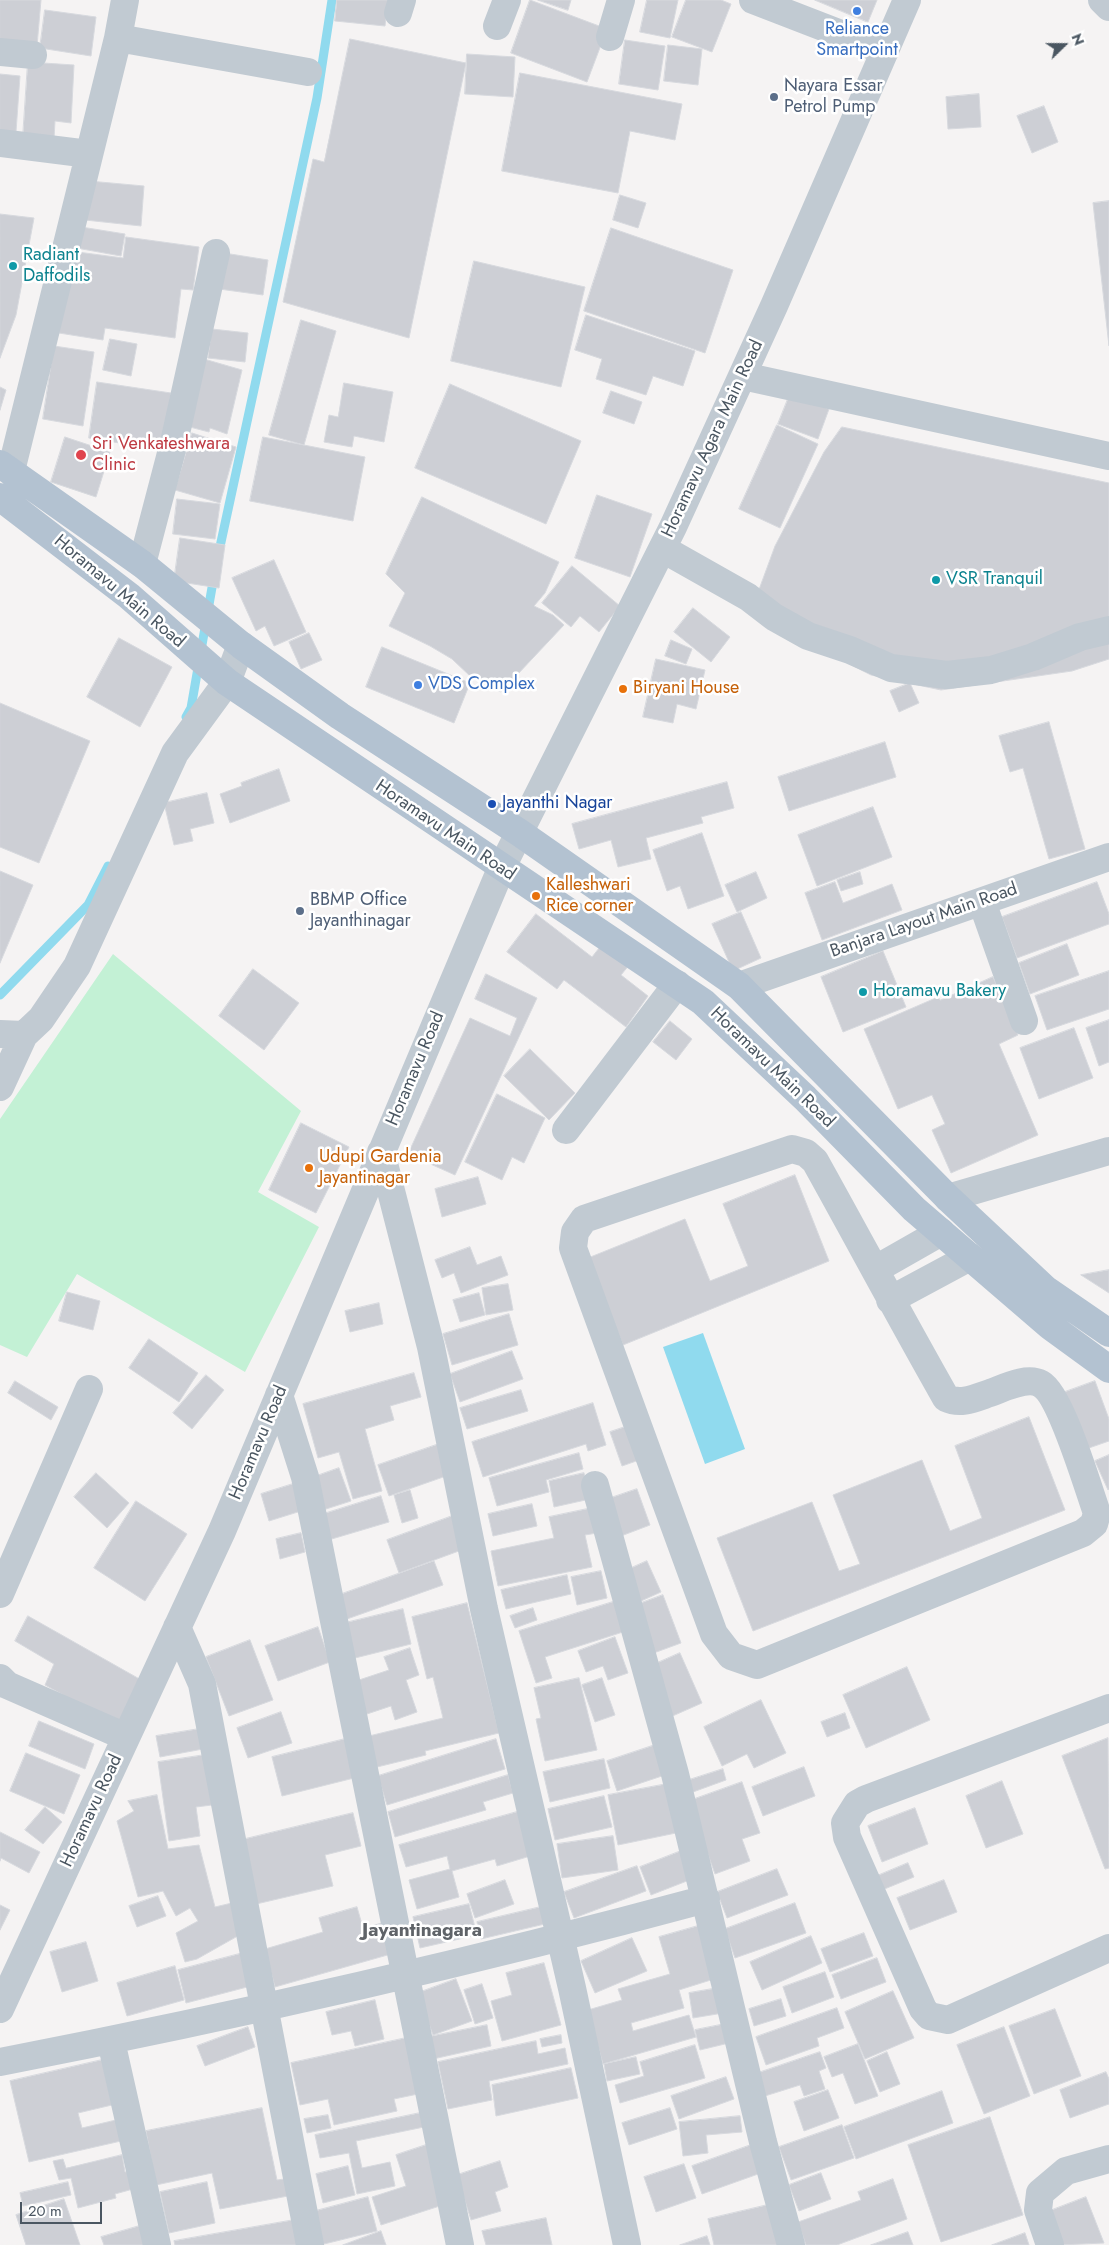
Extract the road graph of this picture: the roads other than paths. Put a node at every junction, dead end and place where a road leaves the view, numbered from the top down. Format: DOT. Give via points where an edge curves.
graph roads {
  1 [pos="125,0"];
  2 [pos="507,0"];
  3 [pos="621,0"];
  4 [pos="753,0"];
  5 [pos="907,0"];
  6 [pos="1102,0"];
  7 [pos="1109,6"];
  8 [pos="497,26"];
  9 [pos="610,37"];
  10 [pos="118,38"];
  11 [pos="885,51"];
  12 [pos="0,52"];
  13 [pos="32,55"];
  14 [pos="308,72"];
  15 [pos="0,143"];
  16 [pos="88,154"];
  17 [pos="216,253"];
  18 [pos="743,376"];
  19 [pos="1109,456"];
  20 [pos="5,467"];
  21 [pos="0,497"];
  22 [pos="663,548"];
  23 [pos="142,564"];
  24 [pos="1109,630"];
  25 [pos="242,645"];
  26 [pos="227,682"];
  27 [pos="520,833"];
  28 [pos="1109,857"];
  29 [pos="501,869"];
  30 [pos="982,902"];
  31 [pos="677,984"];
  32 [pos="739,986"];
  33 [pos="1024,1021"];
  34 [pos="12,1034"];
  35 [pos="0,1087"];
  36 [pos="566,1130"];
  37 [pos="1109,1151"];
  38 [pos="381,1152"];
  39 [pos="948,1198"];
  40 [pos="941,1232"];
  41 [pos="970,1257"];
  42 [pos="876,1269"];
  43 [pos="890,1300"];
  44 [pos="1109,1333"];
  45 [pos="1109,1368"];
  46 [pos="89,1389"];
  47 [pos="279,1395"];
  48 [pos="595,1485"];
  49 [pos="0,1594"];
  50 [pos="177,1627"];
  51 [pos="0,1678"];
  52 [pos="1107,1715"];
  53 [pos="126,1738"];
  54 [pos="706,1899"];
  55 [pos="561,1938"];
  56 [pos="1109,1948"];
  57 [pos="404,1974"];
  58 [pos="266,2006"];
  59 [pos="0,2009"];
  60 [pos="110,2040"];
  61 [pos="0,2062"];
  62 [pos="1109,2159"];
  63 [pos="157,2245"];
  64 [pos="310,2245"];
  65 [pos="460,2245"];
  66 [pos="627,2245"];
  67 [pos="791,2245"];
  68 [pos="1050,2245"];
  1 -- 10 [label="street"];
  2 -- 8 [label="street"];
  3 -- 9 [label="street"];
  4 -- 11 [label="street"];
  5 -- 11 [label="street, Horamavu Agara Main Road"];
  6 -- 7 [label="street"];
  10 -- 14 [label="street"];
  10 -- 16 [label="street"];
  11 -- 18 [label="street, Horamavu Agara Main Road"];
  12 -- 13 [label="street"];
  15 -- 16 [label="street"];
  16 -- 20 [label="street"];
  17 -- 23 [label="street" via="175,438"];
  18 -- 19 [label="street"];
  18 -- 22 [label="street, Horamavu Agara Main Road"];
  20 -- 23 [label="main road, Horamavu Main Road"];
  21 -- 26 [label="main road, Horamavu Main Road" via="129,596"];
  22 -- 24 [label="street" via="808,636 891,668 947,676 991,670 1080,637"];
  22 -- 27 [label="street, Horamavu Agara Main Road"];
  23 -- 25 [label="main road, Horamavu Main Road"];
  25 -- 26 [label="street"];
  25 -- 27 [label="main road, Horamavu Main Road" via="340,716"];
  26 -- 29 [label="main road, Horamavu Main Road"];
  26 -- 34 [label="street" via="176,753 77,966 41,1018"];
  27 -- 29 [label="street, Horamavu Agara Main Road"];
  27 -- 32 [label="main road, Horamavu Main Road"];
  28 -- 30 [label="street, Banjara Layout Main Road"];
  29 -- 31 [label="main road, Horamavu Main Road"];
  29 -- 38 [label="street, Horamavu Road"];
  30 -- 32 [label="street, Banjara Layout Main Road"];
  30 -- 33 [label="street"];
  31 -- 36 [label="street"];
  31 -- 40 [label="main road, Horamavu Main Road" via="703,1002"];
  32 -- 39 [label="main road, Horamavu Main Road"];
  34 -- 35 [label="street"];
  37 -- 39 [label="street"];
  38 -- 47 [label="street, Horamavu Road"];
  38 -- 55 [label="street" via="431,1347 484,1608"];
  39 -- 44 [label="main road, Horamavu Main Road" via="1045,1289"];
  40 -- 41 [label="main road, Horamavu Main Road"];
  40 -- 42 [label="street"];
  41 -- 43 [label="street"];
  41 -- 45 [label="main road, Horamavu Main Road" via="1050,1326"];
  42 -- 43 [label="street"];
  42 -- 43 [label="street" via="815,1161 806,1153 792,1149 584,1219 575,1232 573,1248 714,1634 731,1656 757,1665 1083,1533 1094,1524 1097,1513 1051,1392 1041,1383 1020,1382 964,1401 946,1398"];
  46 -- 49 [label="street"];
  47 -- 50 [label="street, Horamavu Road" via="222,1531"];
  47 -- 57 [label="street" via="307,1486"];
  48 -- 54 [label="street"];
  50 -- 53 [label="street, Horamavu Road"];
  50 -- 58 [label="street" via="202,1684 248,1929"];
  51 -- 53 [label="street" via="7,1685"];
  52 -- 56 [label="street" via="866,1799 857,1804 844,1823 847,1837 923,2009 929,2016 948,2020"];
  53 -- 59 [label="street, Horamavu Road"];
  54 -- 55 [label="street"];
  54 -- 67 [label="street" via="763,2142"];
  55 -- 57 [label="street"];
  55 -- 66 [label="street"];
  57 -- 58 [label="street"];
  57 -- 65 [label="street"];
  58 -- 60 [label="street"];
  58 -- 64 [label="street" via="276,2077"];
  60 -- 61 [label="street"];
  60 -- 63 [label="street"];
  62 -- 68 [label="street" via="1066,2171 1040,2193 1038,2210"];
}
